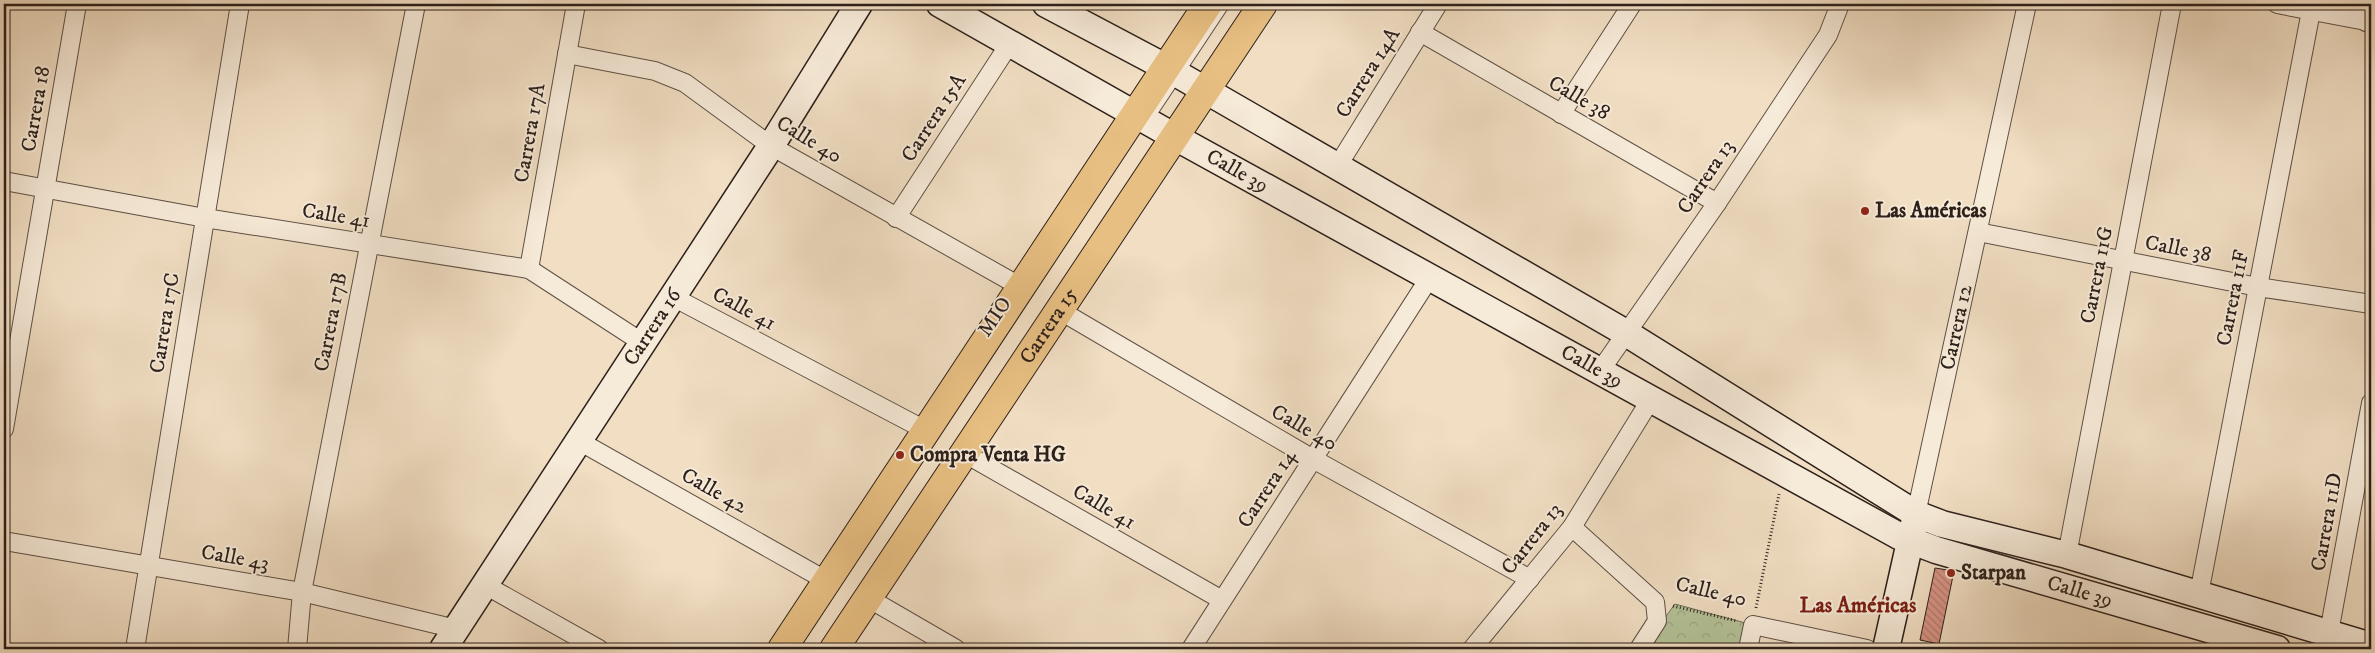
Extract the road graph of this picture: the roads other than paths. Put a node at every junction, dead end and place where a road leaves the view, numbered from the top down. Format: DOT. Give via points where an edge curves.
graph roads {
  1 [pos="77,4"];
  2 [pos="240,4"];
  3 [pos="416,4"];
  4 [pos="576,4"];
  5 [pos="859,4"];
  6 [pos="940,4"];
  7 [pos="1046,4"];
  8 [pos="1208,4"];
  9 [pos="1225,4"];
  10 [pos="1263,4"];
  11 [pos="1438,4"];
  12 [pos="1632,4"];
  13 [pos="1840,4"];
  14 [pos="2027,4"];
  15 [pos="2172,4"];
  16 [pos="2277,4"];
  17 [pos="2363,4"];
  18 [pos="2311,11"];
  19 [pos="2368,22"];
  20 [pos="1420,32"];
  21 [pos="1010,43"];
  22 [pos="567,54"];
  23 [pos="1190,81"];
  24 [pos="1561,114"];
  25 [pos="1156,128"];
  26 [pos="771,146"];
  27 [pos="1337,167"];
  28 [pos="4,182"];
  29 [pos="45,189"];
  30 [pos="1716,203"];
  31 [pos="205,218"];
  32 [pos="896,218"];
  33 [pos="1978,232"];
  34 [pos="369,245"];
  35 [pos="2123,261"];
  36 [pos="528,269"];
  37 [pos="1430,277"];
  38 [pos="2258,287"];
  39 [pos="1021,288"];
  40 [pos="673,298"];
  41 [pos="2371,304"];
  42 [pos="1059,310"];
  43 [pos="1626,333"];
  44 [pos="643,343"];
  45 [pos="1600,371"];
  46 [pos="1651,399"];
  47 [pos="2371,403"];
  48 [pos="4,429"];
  49 [pos="927,431"];
  50 [pos="579,441"];
  51 [pos="964,453"];
  52 [pos="1313,459"];
  53 [pos="1924,517"];
  54 [pos="1572,527"];
  55 [pos="4,540"];
  56 [pos="1918,544"];
  57 [pos="2068,555"];
  58 [pos="854,559"];
  59 [pos="148,566"];
  60 [pos="1530,579"];
  61 [pos="827,581"];
  62 [pos="485,585"];
  63 [pos="302,592"];
  64 [pos="2199,594"];
  65 [pos="868,598"];
  66 [pos="1222,600"];
  67 [pos="449,639"];
  68 [pos="2328,641"];
  69 [pos="2371,646"];
  70 [pos="135,649"];
  71 [pos="297,649"];
  72 [pos="599,649"];
  73 [pos="782,649"];
  74 [pos="793,649"];
  75 [pos="834,649"];
  76 [pos="956,649"];
  77 [pos="1191,649"];
  78 [pos="1472,649"];
  79 [pos="1639,649"];
  80 [pos="1748,649"];
  81 [pos="1867,649"];
  82 [pos="1886,649"];
  83 [pos="1903,649"];
  84 [pos="2278,649"];
  1 -- 29 [label="street, Carrera 18"];
  2 -- 31 [label="street, Carrera 17C"];
  3 -- 34 [label="street, Carrera 17B"];
  4 -- 22 [label="street, Carrera 17A"];
  5 -- 26 [label="street, Carrera 16"];
  6 -- 21 [label="street, Calle 39"];
  7 -- 23 [label="street, Calle 39"];
  8 -- 23 [label="main road, Carrera 15"];
  9 -- 23 [label="lane"];
  10 -- 23 [label="main road, Carrera 15"];
  11 -- 20 [label="street, Carrera 14A"];
  12 -- 24 [label="street"];
  13 -- 30 [label="street, Carrera 13" via="1828,35"];
  14 -- 33 [label="street, Carrera 12"];
  15 -- 35 [label="street, Carrera 11G"];
  16 -- 18 [label="street"];
  17 -- 19 [label="street"];
  18 -- 19 [label="street"];
  18 -- 38 [label="street, Carrera 11F"];
  20 -- 24 [label="street, Calle 38"];
  20 -- 27 [label="street, Carrera 14A"];
  21 -- 25 [label="street, Calle 39"];
  21 -- 32 [label="street, Carrera 15A"];
  22 -- 26 [label="street, Calle 40" via="655,72 685,83"];
  22 -- 36 [label="street, Carrera 17A"];
  23 -- 25 [label="main road, Carrera 15"];
  23 -- 25 [label="main road, Carrera 15"];
  23 -- 27 [label="street, Calle 39"];
  24 -- 30 [label="street, Calle 38"];
  25 -- 37 [label="street, Calle 39"];
  25 -- 39 [label="main road, Carrera 15"];
  25 -- 42 [label="main road, Carrera 15"];
  26 -- 32 [label="street, Calle 40"];
  26 -- 40 [label="street, Carrera 16"];
  27 -- 43 [label="street, Calle 39"];
  28 -- 29 [label="street, Calle 41"];
  29 -- 31 [label="street, Calle 41"];
  29 -- 48 [label="street, Carrera 18"];
  30 -- 43 [label="street, Carrera 13"];
  31 -- 34 [label="street, Calle 41"];
  31 -- 59 [label="street, Carrera 17C"];
  32 -- 39 [label="street, Calle 40"];
  33 -- 35 [label="street, Calle 38"];
  33 -- 53 [label="street, Carrera 12"];
  34 -- 36 [label="street, Calle 41"];
  34 -- 63 [label="street, Carrera 17B"];
  35 -- 38 [label="street, Calle 38"];
  35 -- 57 [label="street, Carrera 11G"];
  36 -- 44 [label="street, Calle 41"];
  37 -- 45 [label="street, Calle 39"];
  37 -- 52 [label="street, Carrera 14"];
  38 -- 41 [label="street, Calle 38"];
  38 -- 64 [label="street, Carrera 11F"];
  39 -- 49 [label="main road, Carrera 15"];
  40 -- 44 [label="street, Carrera 16"];
  40 -- 49 [label="street, Calle 41"];
  42 -- 51 [label="main road, Carrera 15"];
  42 -- 52 [label="street, Calle 40"];
  43 -- 45 [label="street, Carrera 13"];
  43 -- 53 [label="street, Calle 39"];
  44 -- 50 [label="street, Carrera 16"];
  45 -- 46 [label="street, Calle 39"];
  46 -- 54 [label="street, Carrera 13"];
  46 -- 56 [label="street, Calle 39"];
  47 -- 68 [label="street, Carrera 11D"];
  49 -- 61 [label="main road, Carrera 15"];
  50 -- 61 [label="street, Calle 42"];
  50 -- 62 [label="street, Carrera 16"];
  51 -- 65 [label="main road, Carrera 15"];
  51 -- 66 [label="street, Calle 41"];
  52 -- 60 [label="street, Calle 40"];
  52 -- 66 [label="street, Carrera 14"];
  53 -- 56 [label="street, Carrera 12"];
  53 -- 57 [label="street, Calle 39"];
  54 -- 60 [label="street, Carrera 13"];
  54 -- 79 [label="street, Calle 40" via="1655,602 1657,621"];
  55 -- 59 [label="street, Calle 43"];
  56 -- 82 [label="street, Carrera 12"];
  56 -- 83 [label="street, Carrera 12"];
  56 -- 84 [label="street, Calle 39"];
  57 -- 64 [label="street, Calle 39"];
  58 -- 74 [label="lane"];
  59 -- 63 [label="street, Calle 43"];
  59 -- 70 [label="street, Carrera 17C"];
  60 -- 78 [label="street, Carrera 13"];
  61 -- 73 [label="main road, Carrera 15"];
  62 -- 67 [label="street, Carrera 16"];
  62 -- 72 [label="street"];
  63 -- 67 [label="street, Calle 43"];
  63 -- 71 [label="street, Carrera 17B"];
  64 -- 68 [label="street, Calle 39"];
  65 -- 75 [label="main road, Carrera 15"];
  65 -- 76 [label="street"];
  66 -- 77 [label="street, Carrera 14"];
  68 -- 69 [label="street, Calle 39"];
  80 -- 81 [label="street, Calle 40" via="1753,625"];
}
